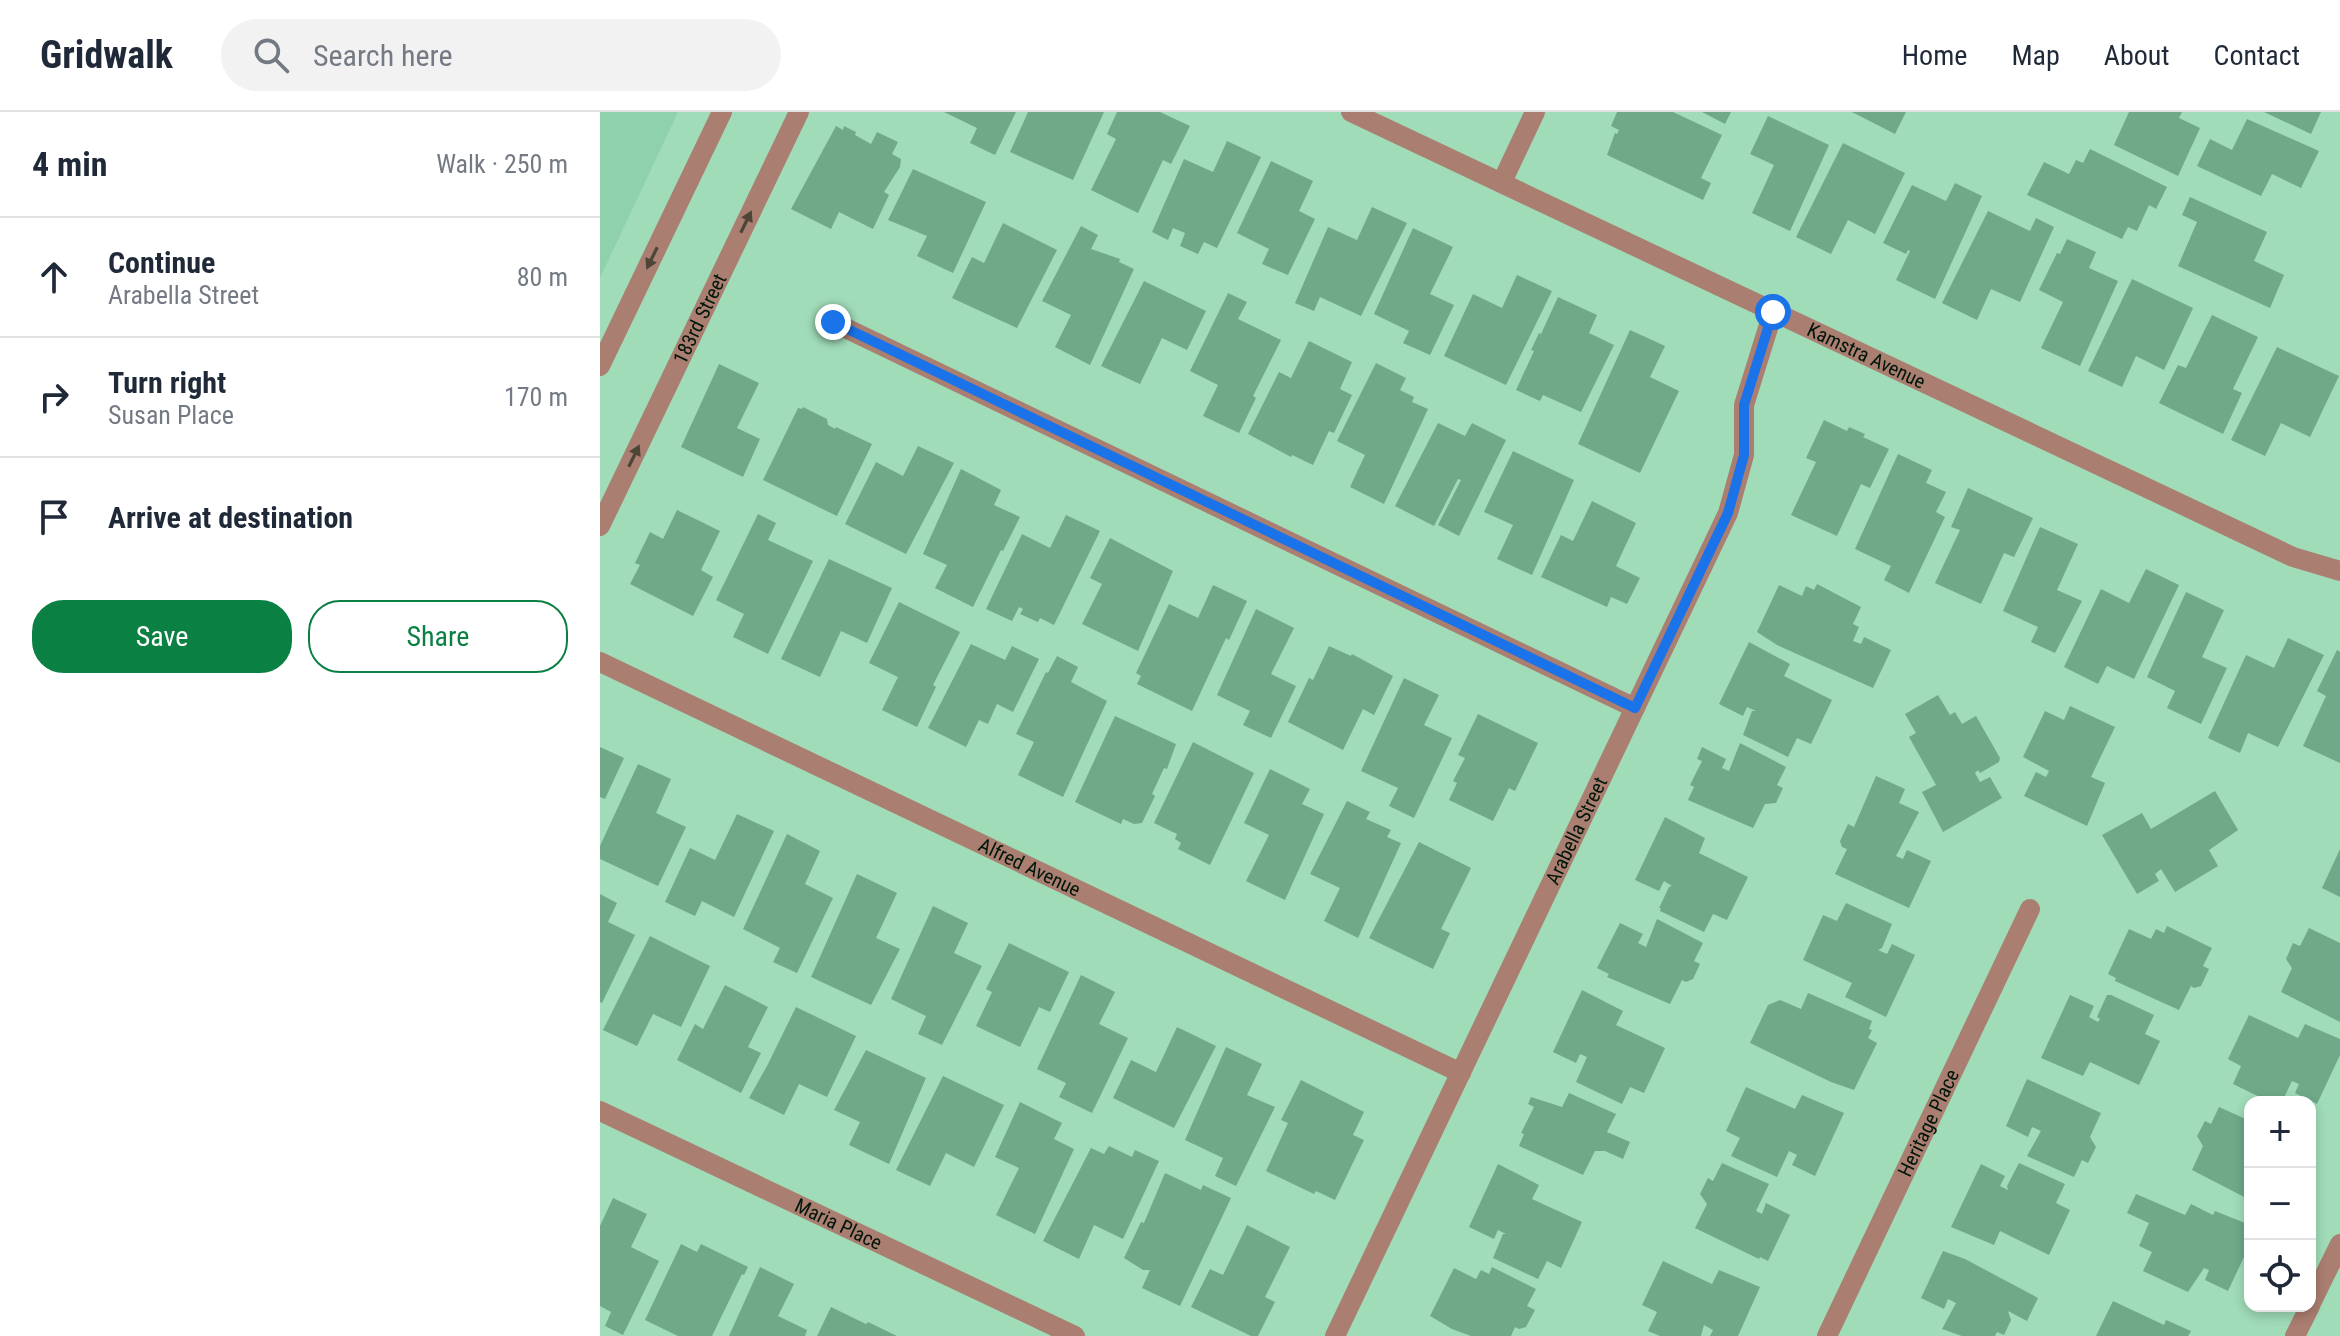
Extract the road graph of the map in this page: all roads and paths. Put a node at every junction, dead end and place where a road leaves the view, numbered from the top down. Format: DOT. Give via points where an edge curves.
graph roads {
  1 [pos="722,112"];
  2 [pos="799,112"];
  3 [pos="1351,112"];
  4 [pos="1535,112"];
  5 [pos="1502,182"];
  6 [pos="1773,312"];
  7 [pos="833,322"];
  8 [pos="600,366"];
  9 [pos="600,526"];
  10 [pos="2340,571"];
  11 [pos="600,662"];
  12 [pos="1635,708"];
  13 [pos="2030,909"];
  14 [pos="1461,1073"];
  15 [pos="600,1111"];
  16 [pos="2340,1244"];
  17 [pos="2316,1294"];
  18 [pos="2307,1312"];
  19 [pos="1075,1336"];
  20 [pos="1335,1336"];
  21 [pos="1827,1336"];
  22 [pos="2295,1336"];
  1 -- 8 [label="street, one-way"];
  9 -- 2 [label="street, 183rd Street, one-way"];
  3 -- 5 [label="street, Kamstra Avenue"];
  4 -- 5 [label="street"];
  5 -- 6 [label="street, Kamstra Avenue"];
  6 -- 10 [label="street, Kamstra Avenue" via="2293,557"];
  6 -- 12 [label="street, Arabella Street" via="1744,405 1744,455 1728,513"];
  7 -- 12 [label="street"];
  11 -- 14 [label="street, Alfred Avenue"];
  12 -- 14 [label="street, Arabella Street"];
  13 -- 21 [label="street, Heritage Place"];
  14 -- 20 [label="street, Arabella Street"];
  15 -- 19 [label="street, Maria Place"];
  16 -- 17 [label="street"];
  18 -- 22 [label="street"];
}
